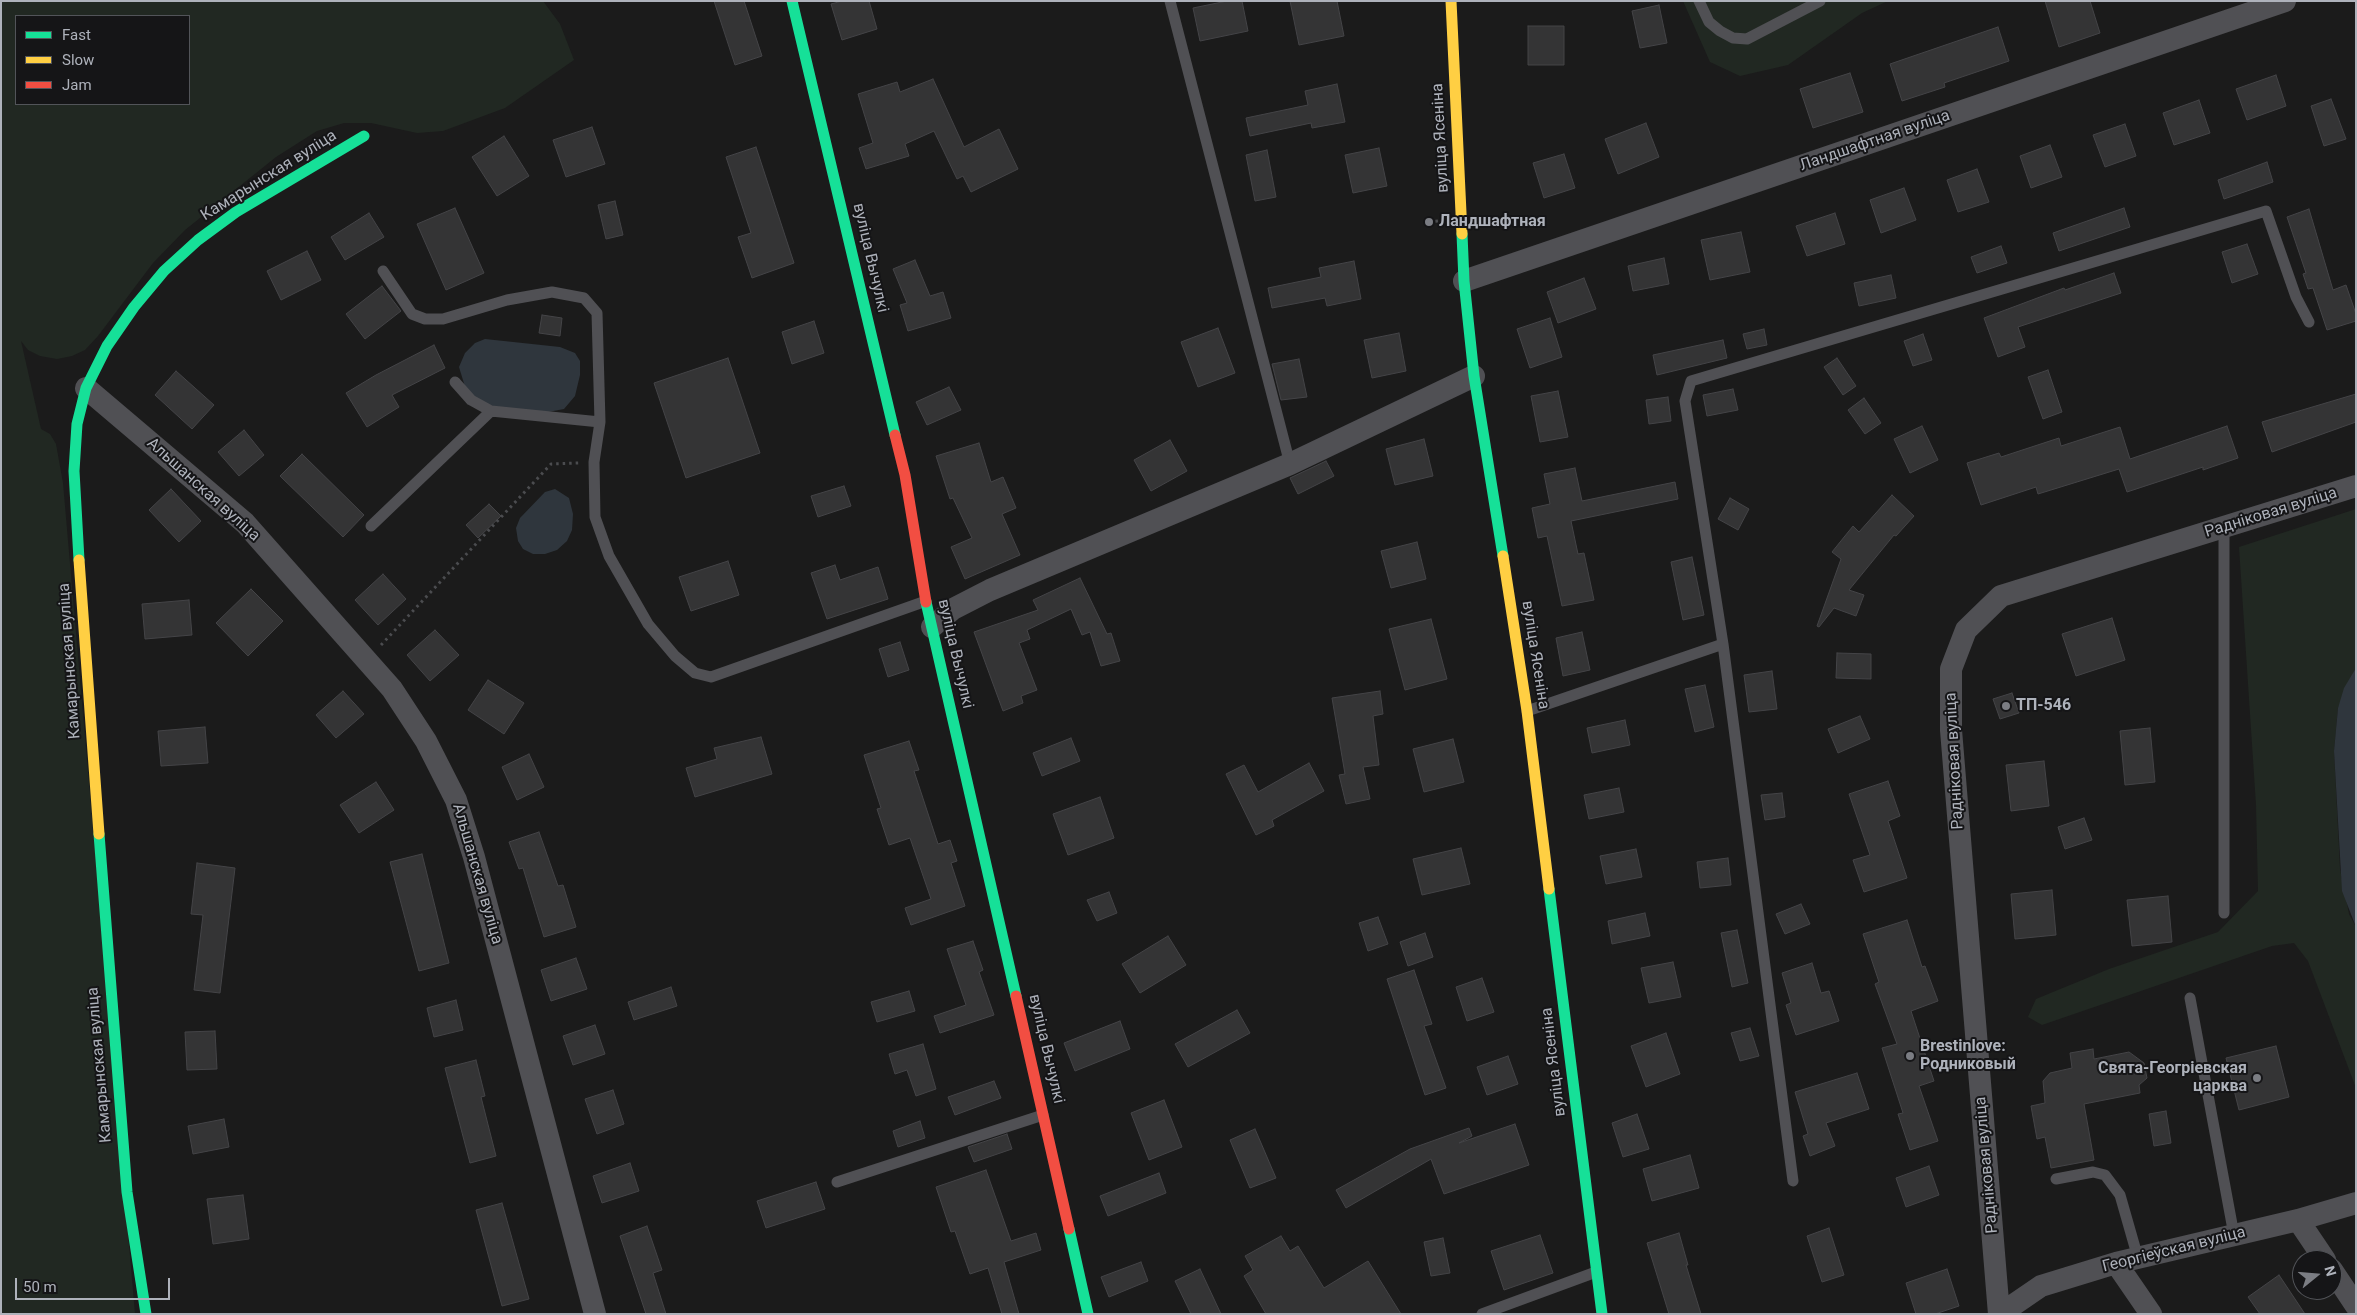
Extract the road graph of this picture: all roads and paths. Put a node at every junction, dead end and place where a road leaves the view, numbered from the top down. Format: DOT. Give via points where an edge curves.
graph roads {
  1 [pos="792,1"];
  2 [pos="1170,1"];
  3 [pos="1451,1"];
  4 [pos="1699,1"];
  5 [pos="1820,1"];
  6 [pos="2286,1"];
  7 [pos="364,136"];
  8 [pos="383,270"];
  9 [pos="1464,281"];
  10 [pos="2308,322"];
  11 [pos="1474,376"];
  12 [pos="455,382"];
  13 [pos="86,388"];
  14 [pos="491,411"];
  15 [pos="600,422"];
  16 [pos="594,462"];
  17 [pos="1290,464"];
  18 [pos="2356,486"];
  19 [pos="371,526"];
  20 [pos="2224,528"];
  21 [pos="926,601"];
  22 [pos="932,626"];
  23 [pos="1723,644"];
  24 [pos="366,660"];
  25 [pos="1527,711"];
  26 [pos="2224,913"];
  27 [pos="2190,998"];
  28 [pos="1044,1115"];
  29 [pos="2056,1178"];
  30 [pos="1793,1181"];
  31 [pos="837,1182"];
  32 [pos="2356,1203"];
  33 [pos="2298,1220"];
  34 [pos="2234,1235"];
  35 [pos="2318,1250"];
  36 [pos="2138,1258"];
  37 [pos="2116,1263"];
  38 [pos="1596,1272"];
  39 [pos="2342,1285"];
  40 [pos="2356,1306"];
  41 [pos="146,1314"];
  42 [pos="595,1314"];
  43 [pos="1088,1314"];
  44 [pos="1482,1314"];
  45 [pos="1602,1314"];
  46 [pos="1999,1314"];
  47 [pos="2151,1314"];
  1 -- 21 [label="street, вуліца Вычулкі" via="905,474"];
  2 -- 17 [label="lane"];
  3 -- 9 [label="street, вуліца Ясеніна"];
  4 -- 5 [label="lane" via="1708,22 1733,38 1746,39"];
  6 -- 9 [label="street, Ландшафтная вуліца"];
  7 -- 13 [label="street, Камарынская вуліца" via="236,212 198,240 164,271 134,307 107,346"];
  8 -- 15 [label="lane" via="412,314 425,319 443,319 506,300 552,292 584,298 597,313"];
  9 -- 11 [label="street, вуліца Ясеніна"];
  10 -- 23 [label="lane" via="2266,211 1691,381 1685,401"];
  11 -- 17 [label="street"];
  11 -- 25 [label="street, вуліца Ясеніна"];
  12 -- 14 [label="lane" via="471,400"];
  13 -- 24 [label="street, Альшанская вуліца" via="245,523"];
  13 -- 41 [label="street, Камарынская вуліца" via="77,424 74,471 84,638 119,1107 127,1192"];
  14 -- 15 [label="lane"];
  14 -- 19 [label="lane"];
  15 -- 16 [label="lane"];
  16 -- 21 [label="lane" via="595,517 609,556 648,624 675,656 695,673 711,677"];
  16 -- 24 [label="path" via="551,464"];
  17 -- 22 [label="street" via="990,590 953,609"];
  18 -- 20 [label="street, Радніковая вуліца"];
  20 -- 26 [label="lane"];
  20 -- 46 [label="street, Радніковая вуліца" via="2001,596 1966,630 1951,669 1951,730"];
  21 -- 22 [label="street, вуліца Вычулкі"];
  22 -- 28 [label="street, вуліца Вычулкі"];
  23 -- 25 [label="lane"];
  23 -- 30 [label="lane"];
  24 -- 42 [label="street, Альшанская вуліца" via="392,689 412,719 456,800"];
  25 -- 38 [label="street, вуліца Ясеніна"];
  27 -- 34 [label="lane"];
  28 -- 31 [label="lane"];
  28 -- 43 [label="street, вуліца Вычулкі"];
  29 -- 36 [label="lane" via="2093,1172 2105,1175 2120,1195"];
  32 -- 33 [label="street, Георгіеўская вуліца"];
  33 -- 34 [label="street, Георгіеўская вуліца"];
  33 -- 35 [label="street"];
  34 -- 36 [label="street, Георгіеўская вуліца"];
  36 -- 37 [label="street, Георгіеўская вуліца"];
  37 -- 46 [label="street, Георгіеўская вуліца" via="2042,1286"];
  37 -- 47 [label="street"];
  38 -- 44 [label="lane"];
  38 -- 45 [label="street, вуліца Ясеніна"];
  39 -- 40 [label="street"];
}
